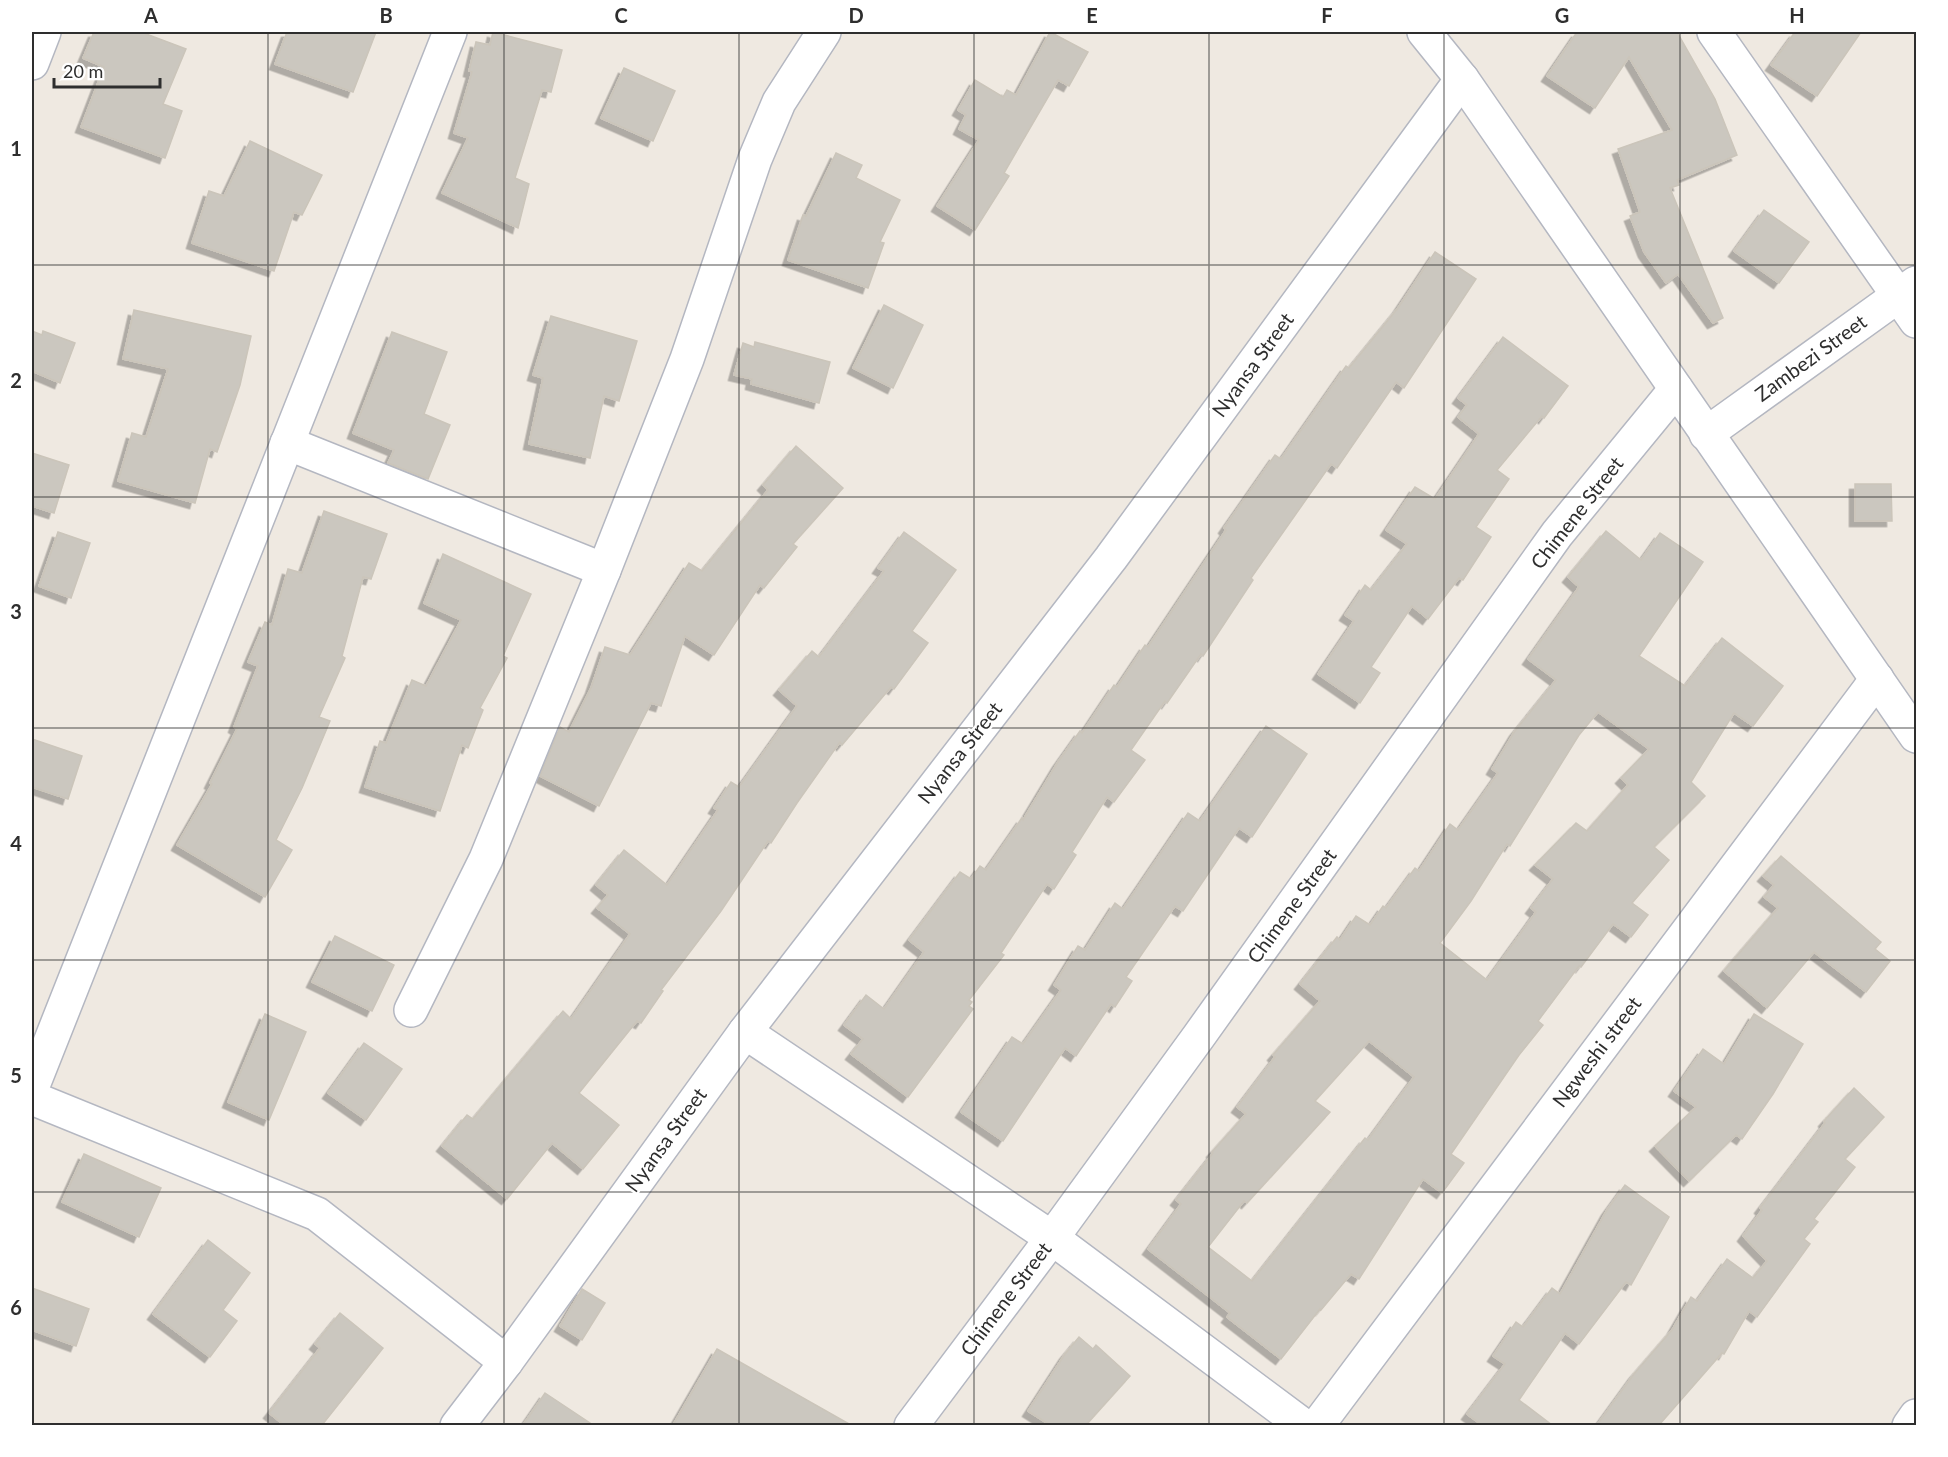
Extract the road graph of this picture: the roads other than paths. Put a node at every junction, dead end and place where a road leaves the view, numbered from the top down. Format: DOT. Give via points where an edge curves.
graph roads {
  1 [pos="44,32"];
  2 [pos="450,32"];
  3 [pos="824,32"];
  4 [pos="1424,32"];
  5 [pos="1714,32"];
  6 [pos="32,63"];
  7 [pos="1462,79"];
  8 [pos="1907,289"];
  9 [pos="1917,321"];
  10 [pos="1676,389"];
  11 [pos="1706,434"];
  12 [pos="287,443"];
  13 [pos="604,570"];
  14 [pos="1877,679"];
  15 [pos="1917,736"];
  16 [pos="411,1010"];
  17 [pos="745,1032"];
  18 [pos="32,1088"];
  19 [pos="32,1098"];
  20 [pos="1052,1238"];
  21 [pos="506,1362"];
  22 [pos="1917,1416"];
  23 [pos="457,1425"];
  24 [pos="911,1425"];
  25 [pos="1304,1425"];
  26 [pos="1317,1425"];
  27 [pos="1909,1425"];
  1 -- 6 [label="street"];
  2 -- 12 [label="street"];
  3 -- 13 [label="street" via="779,102 755,159 687,359"];
  4 -- 7 [label="street"];
  5 -- 8 [label="street"];
  7 -- 10 [label="street"];
  7 -- 17 [label="street, Nyansa Street" via="1111,558"];
  8 -- 9 [label="street"];
  8 -- 11 [label="street, Zambezi Street"];
  10 -- 11 [label="street"];
  10 -- 20 [label="street, Chimene Street" via="1557,534"];
  11 -- 14 [label="street"];
  12 -- 13 [label="street"];
  12 -- 18 [label="street"];
  13 -- 16 [label="street" via="486,859"];
  14 -- 15 [label="street"];
  14 -- 26 [label="street, Ngweshi street"];
  17 -- 20 [label="street"];
  17 -- 21 [label="street, Nyansa Street"];
  19 -- 21 [label="street" via="317,1214"];
  20 -- 24 [label="street, Chimene Street"];
  20 -- 25 [label="street"];
  21 -- 23 [label="street, Nyansa Street"];
  22 -- 27 [label="street"];
}
